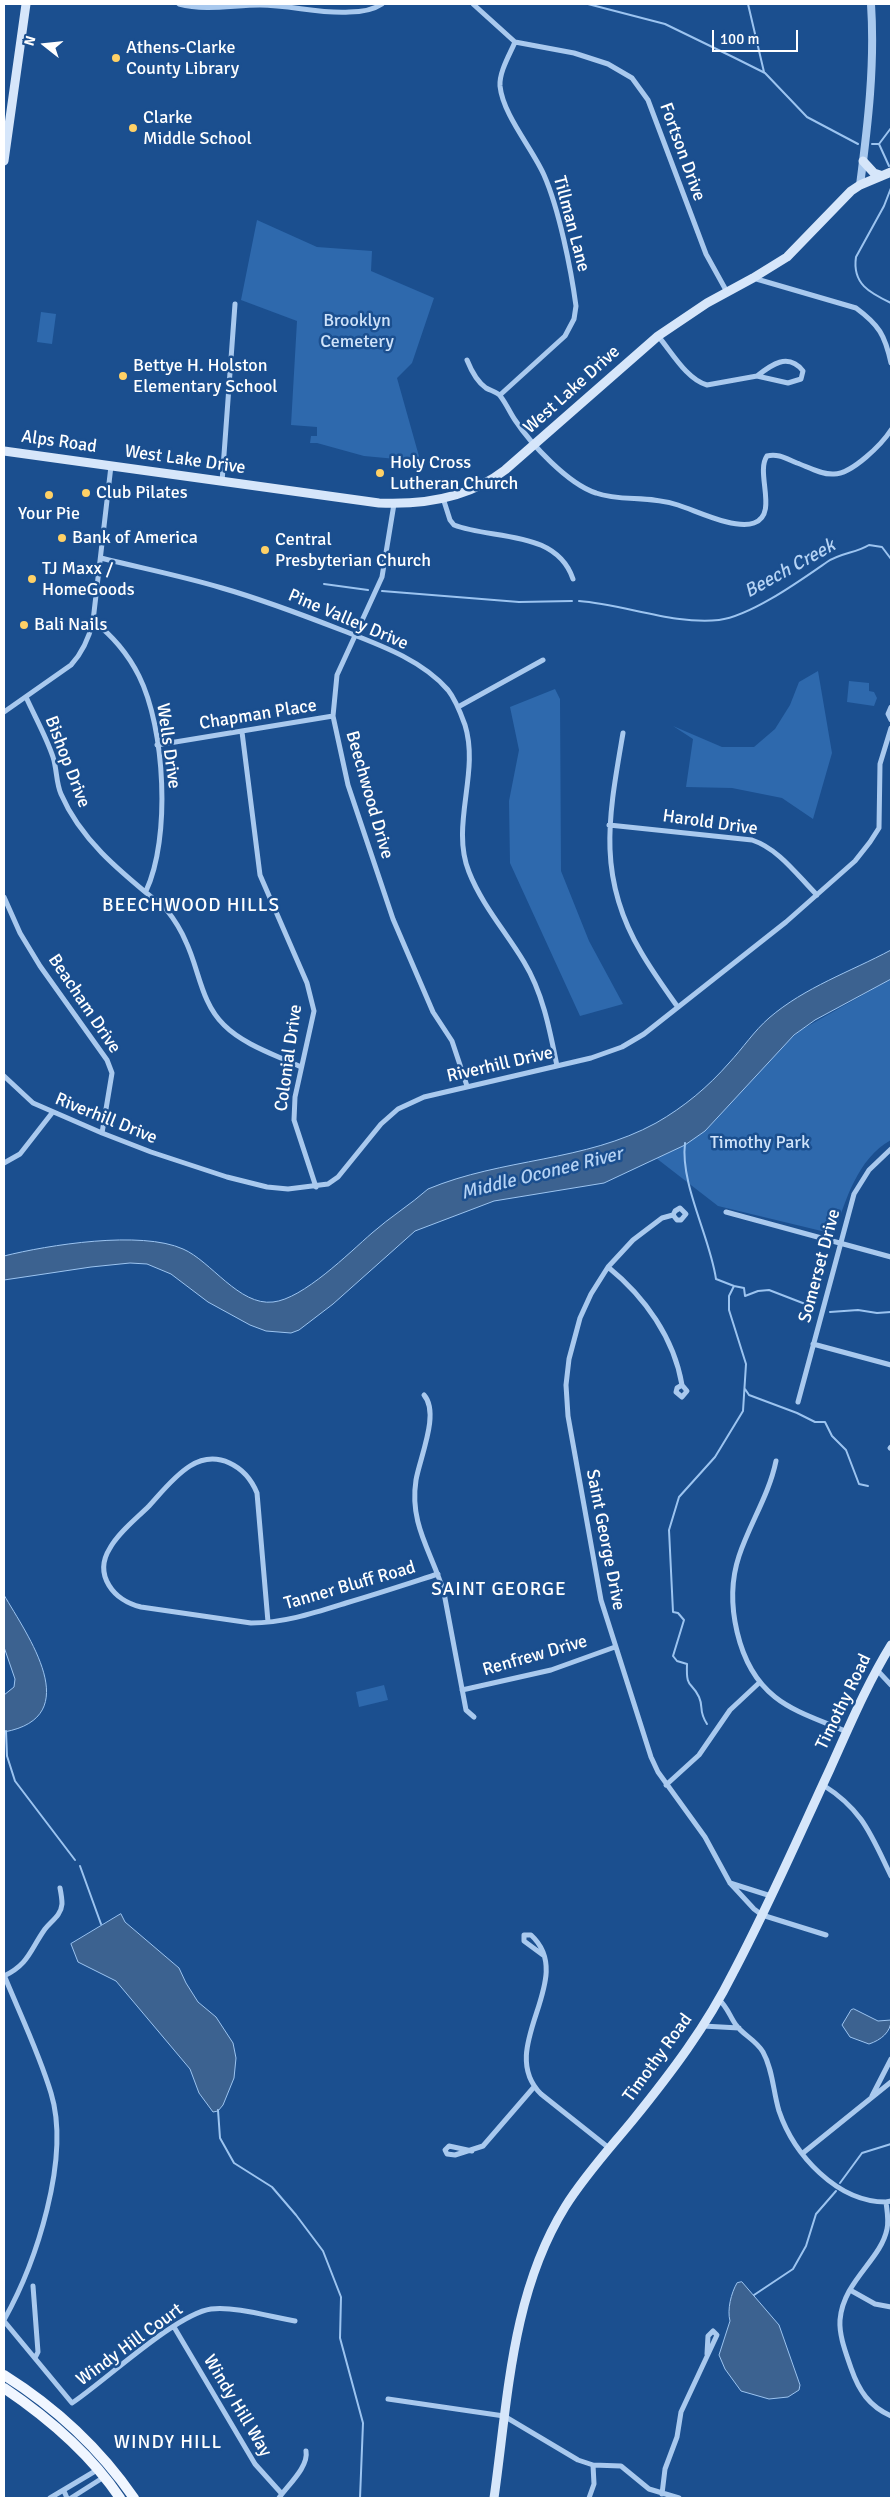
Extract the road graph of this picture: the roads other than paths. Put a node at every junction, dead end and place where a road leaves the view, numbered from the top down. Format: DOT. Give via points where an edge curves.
graph roads {
  1 [pos="26,4"];
  2 [pos="179,4"];
  3 [pos="382,4"];
  4 [pos="473,4"];
  5 [pos="871,4"];
  6 [pos="515,42"];
  7 [pos="4,161"];
  8 [pos="863,161"];
  9 [pos="891,172"];
  10 [pos="880,175"];
  11 [pos="860,184"];
  12 [pos="753,278"];
  13 [pos="727,292"];
  14 [pos="235,304"];
  15 [pos="658,336"];
  16 [pos="467,360"];
  17 [pos="891,363"];
  18 [pos="757,376"];
  19 [pos="500,395"];
  20 [pos="891,430"];
  21 [pos="535,446"];
  22 [pos="4,451"];
  23 [pos="111,466"];
  24 [pos="222,482"];
  25 [pos="443,498"];
  26 [pos="394,504"];
  27 [pos="101,558"];
  28 [pos="573,579"];
  29 [pos="93,621"];
  30 [pos="357,636"];
  31 [pos="543,660"];
  32 [pos="26,697"];
  33 [pos="891,707"];
  34 [pos="458,708"];
  35 [pos="4,712"];
  36 [pos="333,716"];
  37 [pos="891,720"];
  38 [pos="891,728"];
  39 [pos="242,732"];
  40 [pos="623,733"];
  41 [pos="157,744"];
  42 [pos="609,825"];
  43 [pos="146,891"];
  44 [pos="817,895"];
  45 [pos="4,896"];
  46 [pos="677,1006"];
  47 [pos="557,1066"];
  48 [pos="301,1067"];
  49 [pos="4,1076"];
  50 [pos="468,1086"];
  51 [pos="52,1113"];
  52 [pos="102,1133"];
  53 [pos="891,1149"];
  54 [pos="4,1163"];
  55 [pos="316,1187"];
  56 [pos="726,1212"];
  57 [pos="674,1215"];
  58 [pos="840,1243"];
  59 [pos="891,1257"];
  60 [pos="608,1267"];
  61 [pos="813,1344"];
  62 [pos="891,1365"];
  63 [pos="682,1385"];
  64 [pos="424,1395"];
  65 [pos="798,1402"];
  66 [pos="776,1461"];
  67 [pos="438,1574"];
  68 [pos="268,1622"];
  69 [pos="891,1644"];
  70 [pos="615,1647"];
  71 [pos="877,1670"];
  72 [pos="760,1682"];
  73 [pos="891,1685"];
  74 [pos="462,1690"];
  75 [pos="474,1718"];
  76 [pos="847,1732"];
  77 [pos="666,1785"];
  78 [pos="823,1785"];
  79 [pos="891,1876"];
  80 [pos="730,1883"];
  81 [pos="60,1888"];
  82 [pos="771,1896"];
  83 [pos="762,1915"];
  84 [pos="826,1935"];
  85 [pos="543,1955"];
  86 [pos="4,1976"];
  87 [pos="719,2000"];
  88 [pos="703,2026"];
  89 [pos="739,2028"];
  90 [pos="891,2059"];
  91 [pos="891,2082"];
  92 [pos="534,2087"];
  93 [pos="869,2101"];
  94 [pos="609,2148"];
  95 [pos="472,2150"];
  96 [pos="803,2153"];
  97 [pos="889,2202"];
  98 [pos="33,2286"];
  99 [pos="850,2290"];
  100 [pos="891,2306"];
  101 [pos="4,2321"];
  102 [pos="295,2321"];
  103 [pos="174,2327"];
  104 [pos="707,2354"];
  105 [pos="35,2358"];
  106 [pos="4,2375"];
  107 [pos="4,2388"];
  108 [pos="388,2399"];
  109 [pos="504,2416"];
  110 [pos="891,2416"];
  111 [pos="306,2451"];
  112 [pos="593,2464"];
  113 [pos="100,2473"];
  114 [pos="64,2491"];
  115 [pos="662,2494"];
  116 [pos="280,2496"];
  117 [pos="50,2498"];
  118 [pos="69,2498"];
  119 [pos="120,2498"];
  120 [pos="134,2498"];
  121 [pos="494,2498"];
  122 [pos="590,2498"];
  123 [pos="679,2498"];
  1 -- 7 [label="main road"];
  2 -- 3 [label="street" via="200,7 295,6 349,12 368,10"];
  4 -- 6 [label="street"];
  5 -- 8 [label="street" via="872,62"];
  6 -- 13 [label="street, Fortson Drive" via="591,58 632,78 648,100 706,254"];
  6 -- 19 [label="street, Tillman Lane" via="500,83 501,92 544,177 553,202 576,306 574,319 565,336"];
  8 -- 10 [label="main road"];
  8 -- 11 [label="street"];
  9 -- 10 [label="main road, West Lake Drive"];
  10 -- 11 [label="main road, West Lake Drive"];
  11 -- 12 [label="main road, West Lake Drive" via="787,256"];
  12 -- 13 [label="main road, West Lake Drive"];
  12 -- 17 [label="street" via="856,308 886,339"];
  13 -- 15 [label="main road, West Lake Drive"];
  14 -- 24 [label="street"];
  15 -- 18 [label="street" via="701,383"];
  15 -- 21 [label="main road, West Lake Drive"];
  16 -- 19 [label="street" via="485,388"];
  18 -- 18 [label="street" via="788,383 801,379 803,371 785,360"];
  19 -- 21 [label="street"];
  20 -- 21 [label="street" via="865,458 842,473 832,475 774,455 767,456 763,467 765,509 755,523 742,524 659,499 596,494 575,483"];
  21 -- 25 [label="main road, West Lake Drive" via="484,484 463,494"];
  22 -- 23 [label="main road, Alps Road"];
  23 -- 24 [label="main road, West Lake Drive"];
  23 -- 27 [label="street"];
  24 -- 26 [label="main road, West Lake Drive"];
  25 -- 26 [label="main road, West Lake Drive"];
  25 -- 28 [label="street" via="454,525 534,542 562,560 570,568"];
  26 -- 30 [label="street, Beechwood Drive" via="382,577"];
  27 -- 29 [label="street"];
  27 -- 30 [label="street, Pine Valley Drive" via="222,588 284,607"];
  29 -- 32 [label="street" via="78,658"];
  29 -- 41 [label="street, Wells Drive" via="122,648 139,675"];
  30 -- 34 [label="street, Pine Valley Drive" via="389,649 433,676 449,691"];
  30 -- 36 [label="street, Beechwood Drive" via="337,675"];
  31 -- 34 [label="street"];
  32 -- 35 [label="street"];
  32 -- 43 [label="street, Bishop Drive" via="53,757 60,793 76,822 97,848"];
  33 -- 37 [label="street" via="888,714"];
  34 -- 47 [label="street, Pine Valley Drive" via="469,745 463,837 468,871 536,986 550,1029"];
  36 -- 39 [label="street, Chapman Place"];
  36 -- 50 [label="street, Beechwood Drive" via="348,785 393,919 433,1012 452,1041"];
  38 -- 44 [label="street, Riverhill Drive" via="880,764 879,828 854,860"];
  39 -- 41 [label="street, Chapman Place"];
  39 -- 48 [label="street, Colonial Drive" via="260,875 313,1001 314,1012"];
  40 -- 42 [label="street"];
  41 -- 43 [label="street, Wells Drive" via="162,822 159,851"];
  42 -- 44 [label="street, Harold Drive" via="752,840 772,849"];
  42 -- 46 [label="street" via="611,870 626,923"];
  43 -- 48 [label="street, Bishop Drive" via="174,920 186,942 209,1005 224,1026"];
  44 -- 46 [label="street, Riverhill Drive"];
  45 -- 52 [label="street, Beacham Drive" via="20,933 40,966 107,1060 112,1073"];
  46 -- 47 [label="street, Riverhill Drive" via="644,1034 622,1047"];
  47 -- 50 [label="street, Riverhill Drive"];
  48 -- 55 [label="street, Colonial Drive" via="294,1120"];
  49 -- 51 [label="street, Riverhill Drive" via="33,1103"];
  50 -- 55 [label="street, Riverhill Drive" via="424,1097 398,1109 381,1124 338,1177"];
  51 -- 52 [label="street, Riverhill Drive"];
  51 -- 54 [label="street" via="20,1154"];
  52 -- 55 [label="street, Riverhill Drive" via="151,1152 267,1188"];
  53 -- 58 [label="street, Somerset Drive" via="858,1186"];
  56 -- 58 [label="street"];
  57 -- 60 [label="street, Saint George Drive" via="662,1218 644,1231"];
  58 -- 59 [label="street"];
  58 -- 61 [label="street, Somerset Drive"];
  60 -- 63 [label="street" via="647,1305 676,1360"];
  60 -- 70 [label="street, Saint George Drive" via="585,1306 569,1359 566,1385 570,1432 593,1562"];
  61 -- 62 [label="street"];
  61 -- 65 [label="street, Somerset Drive"];
  64 -- 67 [label="street, Renfrew Drive" via="429,1402 430,1416 416,1479 414,1506 423,1542"];
  66 -- 72 [label="street" via="768,1492 739,1557 733,1590 739,1636"];
  67 -- 68 [label="street, Tanner Bluff Road" via="304,1616"];
  67 -- 74 [label="street, Renfrew Drive"];
  68 -- 68 [label="street, Tanner Bluff Road" via="237,1622 126,1603 108,1585 104,1566 106,1555 119,1536 184,1470 205,1460 229,1462 248,1476 257,1493"];
  69 -- 71 [label="main road, Timothy Road"];
  70 -- 74 [label="street, Renfrew Drive" via="550,1670"];
  70 -- 77 [label="street, Saint George Drive" via="651,1757"];
  71 -- 73 [label="street"];
  71 -- 76 [label="main road, Timothy Road"];
  72 -- 76 [label="street" via="786,1704"];
  72 -- 77 [label="street" via="730,1710 699,1755"];
  74 -- 75 [label="street, Renfrew Drive" via="466,1710"];
  76 -- 78 [label="main road, Timothy Road"];
  77 -- 80 [label="street, Saint George Drive" via="701,1831"];
  78 -- 79 [label="street" via="858,1812"];
  78 -- 82 [label="main road, Timothy Road"];
  80 -- 82 [label="street"];
  80 -- 83 [label="street, Saint George Drive"];
  81 -- 86 [label="street" via="62,1905 55,1921 46,1927 27,1960"];
  82 -- 83 [label="main road, Timothy Road"];
  83 -- 84 [label="street"];
  83 -- 87 [label="main road, Timothy Road"];
  85 -- 92 [label="street" via="545,1984 526,2053 526,2070"];
  86 -- 101 [label="street" via="52,2094 56,2150 51,2189 37,2246"];
  87 -- 88 [label="main road, Timothy Road"];
  87 -- 89 [label="street"];
  88 -- 89 [label="street"];
  88 -- 94 [label="main road, Timothy Road" via="672,2072"];
  89 -- 96 [label="street" via="762,2050 768,2062 779,2111 790,2136"];
  90 -- 93 [label="street"];
  91 -- 93 [label="street"];
  92 -- 94 [label="street"];
  92 -- 95 [label="street" via="488,2143"];
  93 -- 96 [label="street"];
  94 -- 109 [label="main road, Timothy Road" via="566,2206 535,2269 520,2319"];
  96 -- 97 [label="street" via="844,2192 863,2200"];
  97 -- 99 [label="street" via="885,2236"];
  98 -- 105 [label="street" via="38,2352"];
  99 -- 100 [label="street" via="875,2304"];
  99 -- 110 [label="street" via="843,2303 840,2329 855,2378 868,2401"];
  101 -- 105 [label="street"];
  102 -- 103 [label="street, Windy Hill Court" via="218,2309 204,2311"];
  103 -- 105 [label="street, Windy Hill Court" via="72,2403"];
  103 -- 116 [label="street, Windy Hill Way" via="255,2464"];
  104 -- 115 [label="street" via="681,2412 677,2437 665,2469"];
  106 -- 120 [label="main road" via="74,2428"];
  107 -- 113 [label="main road" via="58,2430"];
  108 -- 109 [label="street"];
  109 -- 112 [label="street" via="564,2453"];
  109 -- 121 [label="main road, Timothy Road"];
  111 -- 116 [label="street" via="304,2464"];
  112 -- 115 [label="street" via="621,2466 649,2489"];
  112 -- 122 [label="street" via="594,2484"];
  113 -- 114 [label="street"];
  113 -- 118 [label="street"];
  113 -- 119 [label="main road"];
  114 -- 117 [label="street"];
  114 -- 118 [label="street"];
  115 -- 123 [label="street"];
}
